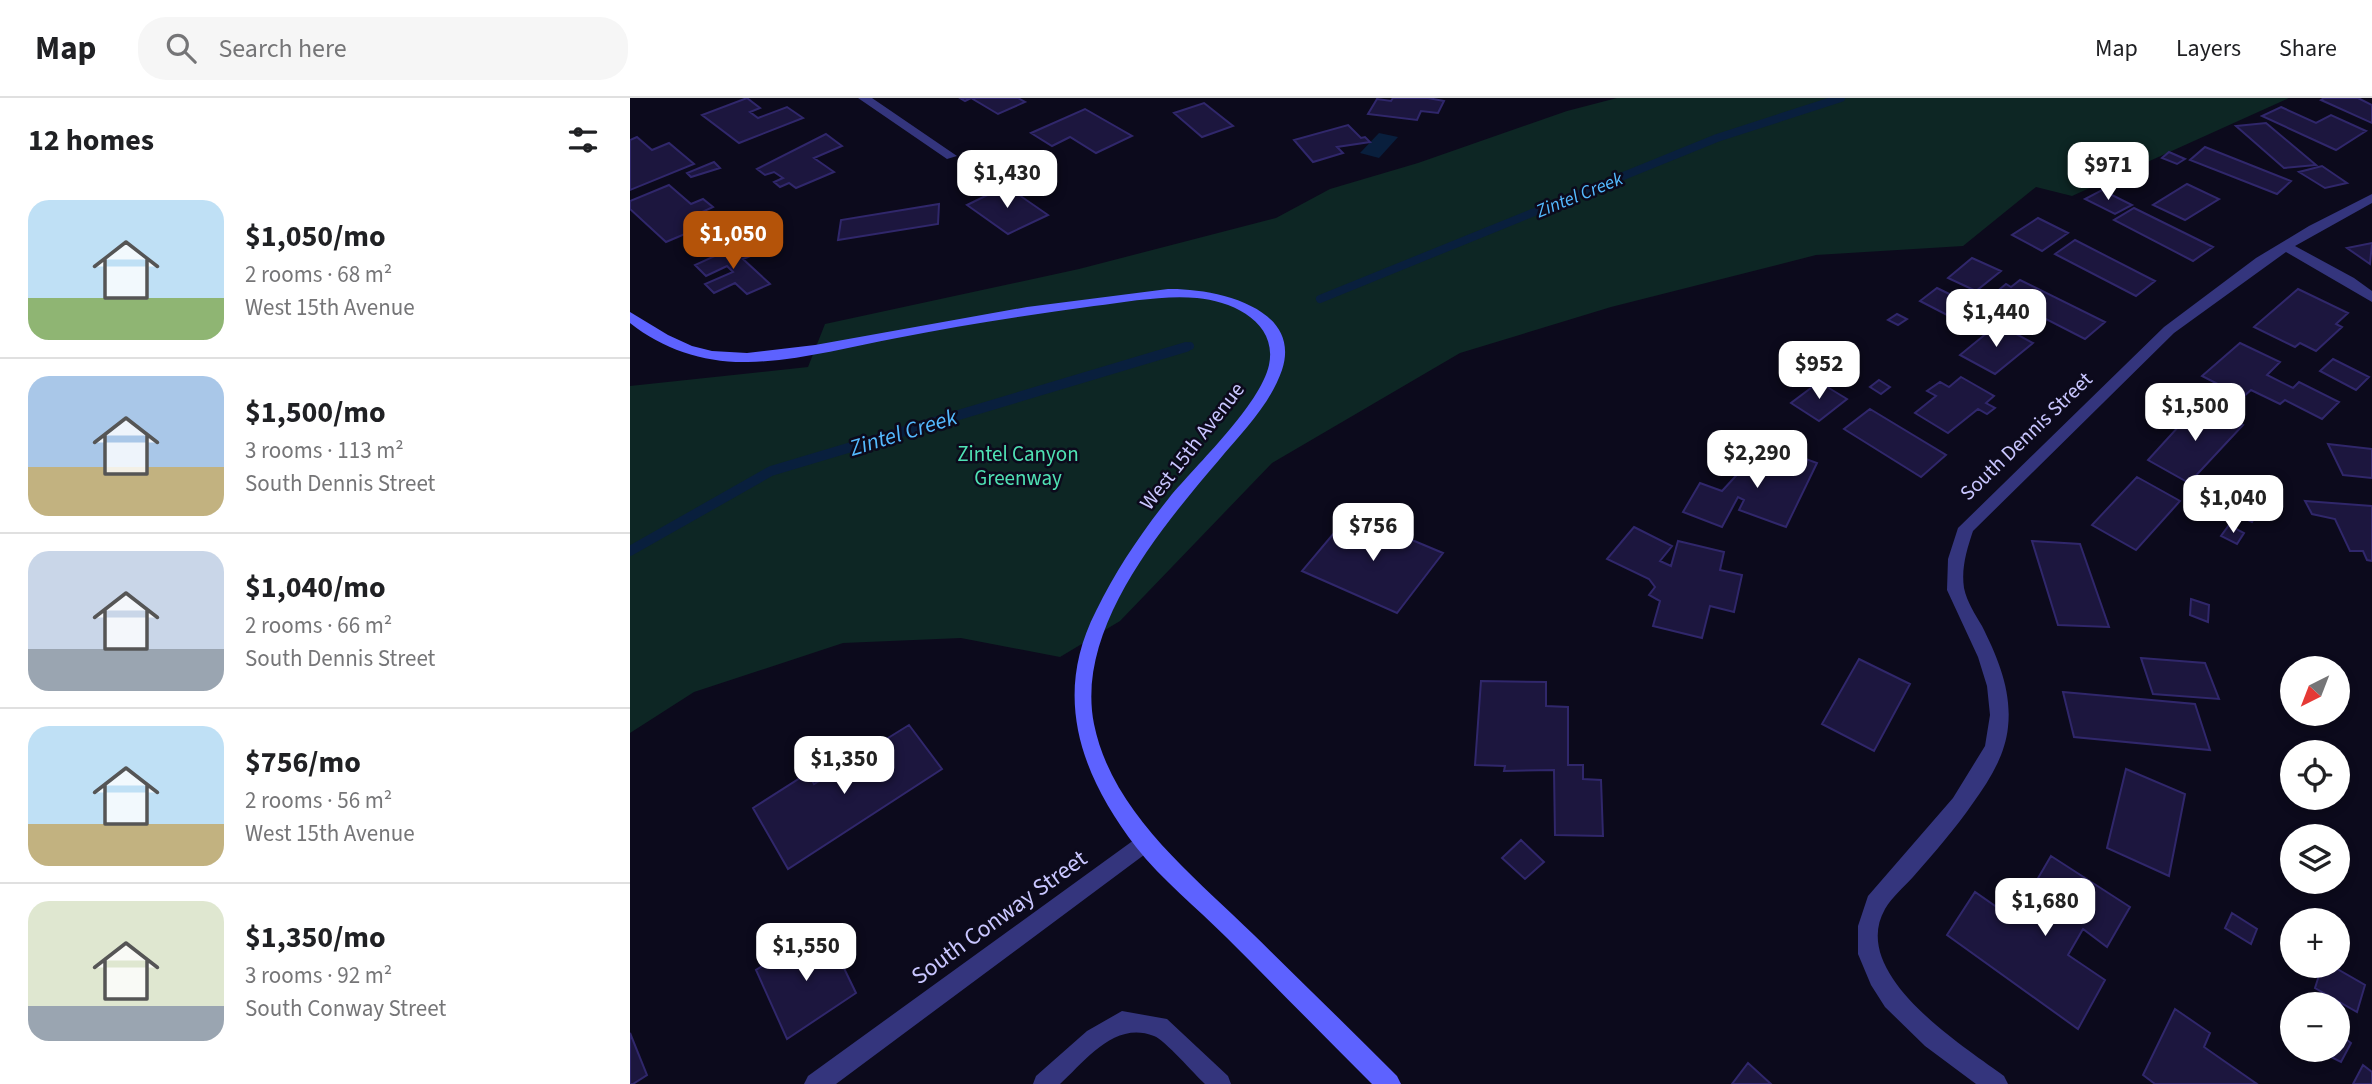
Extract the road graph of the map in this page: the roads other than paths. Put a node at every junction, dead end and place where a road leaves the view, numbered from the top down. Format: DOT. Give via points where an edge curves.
graph roads {
  1 [pos="864,98"];
  2 [pos="951,156"];
  3 [pos="2372,198"];
  4 [pos="2285,246"];
  5 [pos="2372,298"];
  6 [pos="630,316"];
  7 [pos="1145,842"];
  8 [pos="816,1084"];
  9 [pos="1044,1084"];
  10 [pos="1220,1084"];
  11 [pos="1389,1084"];
  12 [pos="1996,1084"];
  1 -- 2 [label="street"];
  3 -- 4 [label="street, South Dennis Street"];
  4 -- 5 [label="street"];
  4 -- 12 [label="street, South Dennis Street" via="2169,330 1966,528 1954,571 1956,593 1998,686 2001,716 1995,748 1979,779 1876,903 1868,928 1870,955 1895,1002"];
  6 -- 7 [label="street, West 15th Avenue" via="666,342 725,357 813,350 1149,296 1206,294 1230,300 1261,317 1277,348 1277,362 1267,386 1125,571 1094,633 1085,666 1082,704 1091,747 1112,796"];
  7 -- 8 [label="street, South Conway Street"];
  7 -- 11 [label="street, West 15th Avenue"];
  9 -- 10 [label="lane" via="1094,1038 1122,1021 1160,1026"];
}
